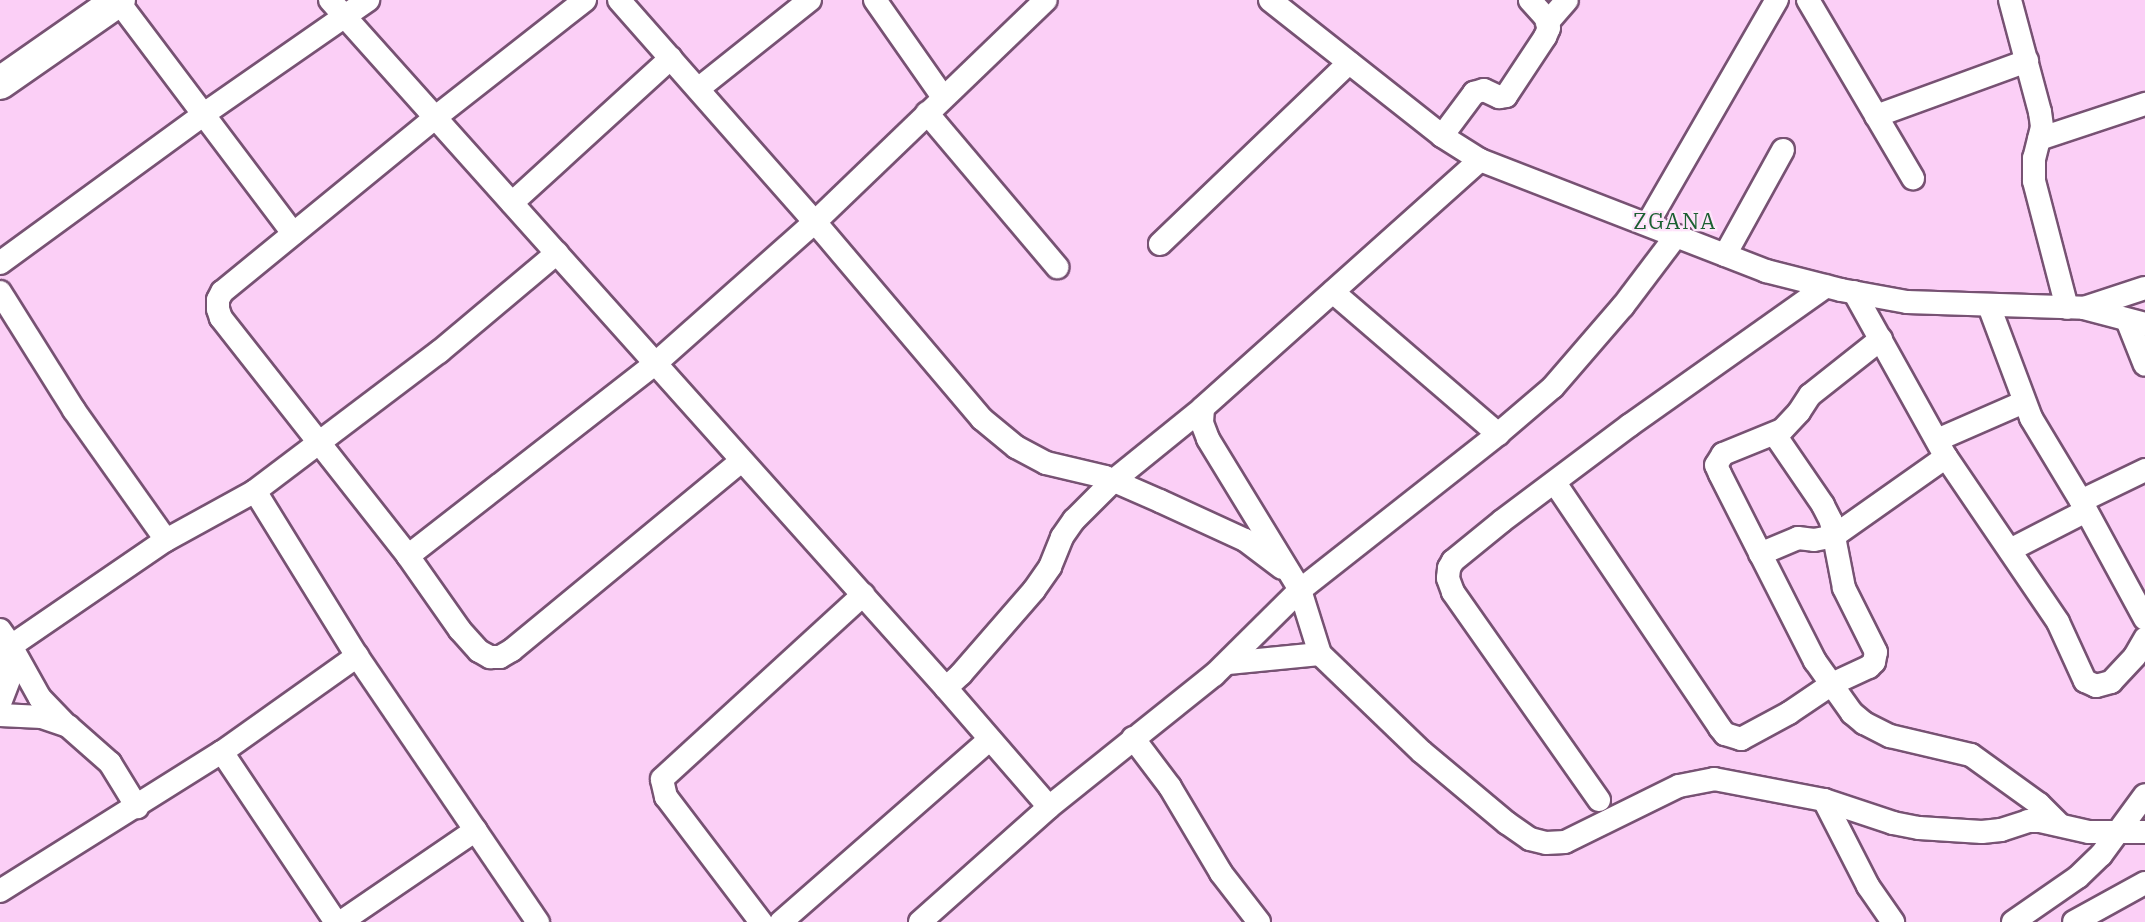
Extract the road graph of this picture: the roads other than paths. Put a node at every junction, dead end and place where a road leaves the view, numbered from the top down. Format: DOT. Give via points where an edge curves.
graph roads {
  1 [pos="119,0"];
  2 [pos="368,0"];
  3 [pos="585,0"];
  4 [pos="619,0"];
  5 [pos="810,0"];
  6 [pos="875,0"];
  7 [pos="1046,0"];
  8 [pos="1270,0"];
  9 [pos="1530,0"];
  10 [pos="1567,0"];
  11 [pos="1777,0"];
  12 [pos="1808,0"];
  13 [pos="2010,0"];
  14 [pos="337,8"];
  15 [pos="1547,23"];
  16 [pos="671,58"];
  17 [pos="2027,61"];
  18 [pos="1348,63"];
  19 [pos="0,82"];
  20 [pos="698,89"];
  21 [pos="943,98"];
  22 [pos="2145,104"];
  23 [pos="927,113"];
  24 [pos="204,114"];
  25 [pos="1876,116"];
  26 [pos="436,117"];
  27 [pos="1442,136"];
  28 [pos="2039,139"];
  29 [pos="1783,150"];
  30 [pos="1480,160"];
  31 [pos="1913,178"];
  32 [pos="512,203"];
  33 [pos="815,222"];
  34 [pos="1648,223"];
  35 [pos="293,233"];
  36 [pos="1676,236"];
  37 [pos="1160,244"];
  38 [pos="557,253"];
  39 [pos="1725,255"];
  40 [pos="0,263"];
  41 [pos="1057,267"];
  42 [pos="1826,286"];
  43 [pos="2145,288"];
  44 [pos="0,292"];
  45 [pos="1334,292"];
  46 [pos="1854,292"];
  47 [pos="1989,306"];
  48 [pos="2075,308"];
  49 [pos="2136,322"];
  50 [pos="1881,339"];
  51 [pos="656,363"];
  52 [pos="2145,365"];
  53 [pos="2024,402"];
  54 [pos="1203,408"];
  55 [pos="1498,434"];
  56 [pos="1775,435"];
  57 [pos="319,445"];
  58 [pos="1942,448"];
  59 [pos="741,461"];
  60 [pos="2145,470"];
  61 [pos="1113,481"];
  62 [pos="1555,483"];
  63 [pos="255,491"];
  64 [pos="2083,506"];
  65 [pos="1834,536"];
  66 [pos="166,540"];
  67 [pos="2010,550"];
  68 [pos="1760,554"];
  69 [pos="408,556"];
  70 [pos="1296,582"];
  71 [pos="863,595"];
  72 [pos="2145,619"];
  73 [pos="6,638"];
  74 [pos="2145,639"];
  75 [pos="1320,654"];
  76 [pos="357,656"];
  77 [pos="1228,663"];
  78 [pos="1832,684"];
  79 [pos="946,688"];
  80 [pos="0,703"];
  81 [pos="0,715"];
  82 [pos="68,726"];
  83 [pos="1133,738"];
  84 [pos="989,740"];
  85 [pos="222,752"];
  86 [pos="2145,795"];
  87 [pos="1599,800"];
  88 [pos="1824,800"];
  89 [pos="137,807"];
  90 [pos="1049,807"];
  91 [pos="2059,824"];
  92 [pos="476,830"];
  93 [pos="2145,832"];
  94 [pos="2116,834"];
  95 [pos="2145,883"];
  96 [pos="0,891"];
  97 [pos="336,922"];
  98 [pos="341,922"];
  99 [pos="538,922"];
  100 [pos="761,922"];
  101 [pos="781,922"];
  102 [pos="920,922"];
  103 [pos="1259,922"];
  104 [pos="1893,922"];
  105 [pos="2013,922"];
  106 [pos="2074,922"];
  1 -- 19 [label="main road"];
  1 -- 24 [label="street"];
  2 -- 14 [label="street"];
  3 -- 26 [label="street"];
  4 -- 16 [label="street"];
  5 -- 20 [label="street"];
  6 -- 21 [label="street"];
  7 -- 21 [label="street"];
  8 -- 18 [label="street"];
  9 -- 15 [label="street"];
  10 -- 15 [label="street"];
  11 -- 34 [label="street"];
  12 -- 25 [label="street"];
  13 -- 17 [label="street"];
  14 -- 24 [label="street"];
  14 -- 26 [label="street"];
  15 -- 27 [label="street" via="1545,37 1506,96 1484,90 1474,93"];
  16 -- 20 [label="street"];
  16 -- 32 [label="street"];
  17 -- 25 [label="street"];
  17 -- 28 [label="street" via="2040,112"];
  18 -- 27 [label="street"];
  18 -- 37 [label="street"];
  20 -- 33 [label="street"];
  21 -- 23 [label="street"];
  22 -- 28 [label="street"];
  23 -- 33 [label="street"];
  23 -- 41 [label="street"];
  24 -- 35 [label="street"];
  24 -- 40 [label="street"];
  25 -- 31 [label="street"];
  26 -- 32 [label="street"];
  26 -- 35 [label="street"];
  27 -- 30 [label="street"];
  28 -- 48 [label="street" via="2034,181"];
  29 -- 39 [label="street"];
  30 -- 34 [label="street"];
  30 -- 45 [label="street"];
  32 -- 38 [label="street"];
  33 -- 51 [label="street"];
  33 -- 61 [label="street" via="982,419 1016,447 1046,463"];
  34 -- 36 [label="street"];
  35 -- 57 [label="street" via="222,292 218,309"];
  36 -- 39 [label="street"];
  36 -- 55 [label="street" via="1588,349 1553,387"];
  38 -- 51 [label="street"];
  38 -- 57 [label="street"];
  39 -- 42 [label="street" via="1766,271"];
  42 -- 46 [label="street"];
  42 -- 62 [label="street" via="1630,424"];
  43 -- 48 [label="street"];
  44 -- 66 [label="street" via="74,410"];
  45 -- 54 [label="street"];
  45 -- 55 [label="street"];
  46 -- 47 [label="street" via="1907,302"];
  46 -- 50 [label="street"];
  47 -- 48 [label="street"];
  47 -- 53 [label="street"];
  48 -- 49 [label="street"];
  49 -- 52 [label="street"];
  50 -- 56 [label="street" via="1810,394 1799,412"];
  50 -- 58 [label="street"];
  51 -- 59 [label="street"];
  51 -- 69 [label="street"];
  53 -- 58 [label="street"];
  53 -- 64 [label="street"];
  54 -- 61 [label="street"];
  54 -- 70 [label="street" via="1202,423 1208,439"];
  55 -- 70 [label="street"];
  56 -- 65 [label="street" via="1823,505"];
  56 -- 68 [label="street" via="1723,454 1716,465"];
  57 -- 63 [label="street"];
  57 -- 69 [label="street"];
  58 -- 65 [label="street"];
  58 -- 67 [label="street"];
  59 -- 69 [label="street" via="500,657 479,651"];
  59 -- 71 [label="street"];
  60 -- 64 [label="street"];
  61 -- 70 [label="street" via="1245,540"];
  61 -- 79 [label="street" via="1074,520 1034,590"];
  62 -- 78 [label="street" via="1725,734 1741,739"];
  62 -- 87 [label="street" via="1453,561 1448,578"];
  63 -- 66 [label="street"];
  63 -- 76 [label="street"];
  64 -- 67 [label="street"];
  64 -- 72 [label="street"];
  65 -- 68 [label="street" via="1798,538"];
  65 -- 78 [label="street" via="1844,588 1876,652 1869,668"];
  66 -- 73 [label="street"];
  67 -- 74 [label="street" via="2058,622 2085,681 2096,686 2111,682"];
  68 -- 78 [label="street" via="1815,662"];
  70 -- 75 [label="street"];
  70 -- 77 [label="street"];
  71 -- 79 [label="street"];
  71 -- 100 [label="street" via="662,779 666,797"];
  73 -- 80 [label="street" via="11,675"];
  73 -- 82 [label="street" via="40,698"];
  75 -- 77 [label="street"];
  75 -- 88 [label="street" via="1422,752 1530,839 1565,842 1679,786 1714,779"];
  76 -- 85 [label="street"];
  76 -- 92 [label="street"];
  77 -- 83 [label="street"];
  78 -- 91 [label="street" via="1864,723 1890,736 1971,755 2031,798"];
  79 -- 84 [label="street"];
  81 -- 82 [label="street" via="42,717"];
  82 -- 89 [label="street" via="110,763"];
  83 -- 90 [label="street"];
  83 -- 103 [label="street" via="1170,786 1221,873"];
  84 -- 90 [label="street"];
  84 -- 101 [label="street"];
  85 -- 89 [label="street"];
  85 -- 97 [label="street"];
  86 -- 94 [label="street"];
  88 -- 91 [label="street" via="1919,828 1983,832 2028,821"];
  88 -- 104 [label="street" via="1868,886"];
  89 -- 96 [label="street"];
  90 -- 102 [label="street"];
  91 -- 94 [label="street"];
  92 -- 98 [label="street"];
  92 -- 99 [label="street"];
  93 -- 94 [label="street"];
  94 -- 105 [label="street" via="2078,877"];
  95 -- 106 [label="street"];
}
